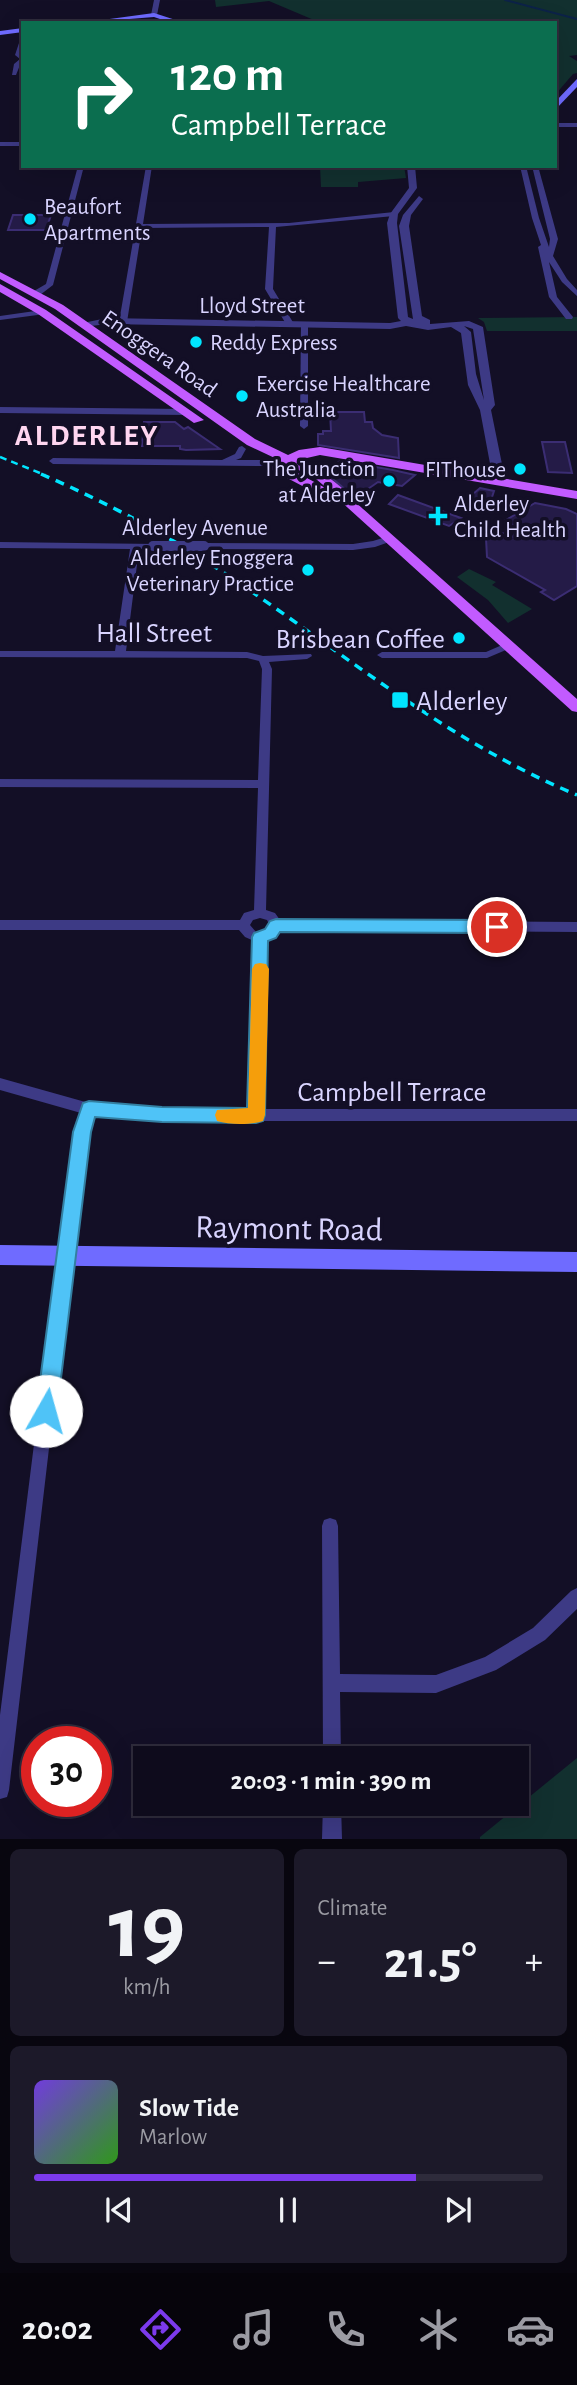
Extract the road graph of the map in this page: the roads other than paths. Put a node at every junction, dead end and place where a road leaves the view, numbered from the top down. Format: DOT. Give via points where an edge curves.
graph roads {
  1 [pos="157,0"];
  2 [pos="154,15"];
  3 [pos="102,21"];
  4 [pos="174,21"];
  5 [pos="21,31"];
  6 [pos="0,33"];
  7 [pos="21,61"];
  8 [pos="14,74"];
  9 [pos="577,82"];
  10 [pos="557,105"];
  11 [pos="557,125"];
  12 [pos="577,125"];
  13 [pos="0,144"];
  14 [pos="21,144"];
  15 [pos="80,168"];
  16 [pos="149,168"];
  17 [pos="411,168"];
  18 [pos="422,168"];
  19 [pos="524,168"];
  20 [pos="536,168"];
  21 [pos="394,214"];
  22 [pos="138,226"];
  23 [pos="273,226"];
  24 [pos="542,242"];
  25 [pos="551,254"];
  26 [pos="0,275"];
  27 [pos="0,287"];
  28 [pos="37,293"];
  29 [pos="577,294"];
  30 [pos="59,307"];
  31 [pos="42,312"];
  32 [pos="0,317"];
  33 [pos="569,317"];
  34 [pos="415,323"];
  35 [pos="290,324"];
  36 [pos="304,324"];
  37 [pos="123,325"];
  38 [pos="87,327"];
  39 [pos="74,334"];
  40 [pos="105,340"];
  41 [pos="164,398"];
  42 [pos="0,410"];
  43 [pos="140,411"];
  44 [pos="186,412"];
  45 [pos="304,426"];
  46 [pos="244,443"];
  47 [pos="355,459"];
  48 [pos="53,461"];
  49 [pos="226,461"];
  50 [pos="286,461"];
  51 [pos="495,482"];
  52 [pos="577,495"];
  53 [pos="389,539"];
  54 [pos="0,545"];
  55 [pos="135,546"];
  56 [pos="153,546"];
  57 [pos="509,645"];
  58 [pos="0,654"];
  59 [pos="120,654"];
  60 [pos="382,655"];
  61 [pos="307,656"];
  62 [pos="263,659"];
  63 [pos="577,707"];
  64 [pos="0,783"];
  65 [pos="264,784"];
  66 [pos="260,913"];
  67 [pos="0,925"];
  68 [pos="243,925"];
  69 [pos="276,925"];
  70 [pos="577,927"];
  71 [pos="260,937"];
  72 [pos="0,1084"];
  73 [pos="89,1109"];
  74 [pos="256,1115"];
  75 [pos="577,1115"];
  76 [pos="0,1255"];
  77 [pos="65,1255"];
  78 [pos="577,1262"];
  79 [pos="330,1526"];
  80 [pos="577,1597"];
  81 [pos="332,1684"];
  82 [pos="332,1746"];
  83 [pos="0,1790"];
  84 [pos="332,1816"];
  85 [pos="332,1839"];
  1 -- 2 [label="street"];
  2 -- 3 [label="main road"];
  2 -- 4 [label="main road"];
  5 -- 6 [label="main road"];
  7 -- 8 [label="street"];
  9 -- 10 [label="main road"];
  11 -- 12 [label="street"];
  13 -- 14 [label="street"];
  15 -- 28 [label="street" via="49,285"];
  16 -- 22 [label="street"];
  17 -- 21 [label="street" via="412,192"];
  18 -- 34 [label="street" via="424,190 404,226"];
  19 -- 24 [label="street"];
  20 -- 25 [label="street" via="554,239"];
  21 -- 23 [label="street"];
  21 -- 34 [label="street" via="392,223"];
  22 -- 23 [label="street"];
  22 -- 37 [label="street"];
  23 -- 35 [label="street" via="269,289"];
  24 -- 25 [label="street"];
  24 -- 33 [label="street" via="553,297"];
  25 -- 29 [label="street" via="561,277"];
  26 -- 28 [label="main road, Enoggera Road"];
  27 -- 31 [label="main road, Enoggera Road"];
  28 -- 30 [label="main road, Enoggera Road"];
  30 -- 31 [label="main road"];
  30 -- 38 [label="main road, Enoggera Road"];
  31 -- 32 [label="street"];
  31 -- 39 [label="main road, Enoggera Road"];
  34 -- 36 [label="street, Lloyd Street"];
  34 -- 51 [label="street, Lloyd Street" via="466,330 475,394 485,409 497,469"];
  35 -- 36 [label="street, Lloyd Street"];
  35 -- 37 [label="street, Lloyd Street"];
  36 -- 45 [label="street"];
  37 -- 38 [label="street, Lloyd Street"];
  37 -- 40 [label="street"];
  38 -- 39 [label="main road"];
  38 -- 40 [label="main road, Enoggera Road"];
  39 -- 41 [label="main road, Enoggera Road"];
  40 -- 46 [label="main road, Enoggera Road"];
  41 -- 43 [label="street"];
  41 -- 44 [label="main road, Enoggera Road"];
  42 -- 43 [label="street"];
  43 -- 44 [label="street"];
  44 -- 46 [label="main road, Enoggera Road"];
  46 -- 49 [label="street" via="238,456"];
  46 -- 50 [label="main road, Enoggera Road"];
  46 -- 50 [label="main road, Enoggera Road"];
  47 -- 50 [label="main road"];
  47 -- 50 [label="main road" via="311,452"];
  47 -- 51 [label="main road"];
  48 -- 49 [label="street"];
  49 -- 50 [label="street"];
  50 -- 53 [label="main road" via="324,478"];
  51 -- 52 [label="main road"];
  53 -- 56 [label="street, Alderley Avenue, bridge" via="353,547"];
  53 -- 57 [label="main road"];
  54 -- 55 [label="street, Alderley Avenue"];
  55 -- 56 [label="street, Alderley Avenue"];
  55 -- 59 [label="street"];
  57 -- 60 [label="street" via="486,655"];
  57 -- 63 [label="main road"];
  58 -- 59 [label="street, Hall Street"];
  59 -- 62 [label="street, Hall Street"];
  61 -- 62 [label="street, Hall Street"];
  62 -- 65 [label="street" via="267,669"];
  64 -- 65 [label="street"];
  65 -- 66 [label="street"];
  66 -- 68 [label="street" via="248,916"];
  66 -- 69 [label="street" via="271,916"];
  67 -- 68 [label="street"];
  68 -- 71 [label="street" via="248,934"];
  69 -- 70 [label="street"];
  69 -- 71 [label="street"];
  71 -- 74 [label="street"];
  72 -- 73 [label="street, Campbell Terrace"];
  73 -- 74 [label="street, Campbell Terrace"];
  73 -- 77 [label="street"];
  74 -- 75 [label="street, Campbell Terrace"];
  76 -- 77 [label="main road, Raymont Road"];
  77 -- 78 [label="main road, Raymont Road"];
  77 -- 83 [label="street"];
  79 -- 81 [label="street"];
  80 -- 81 [label="street" via="539,1634 490,1664 436,1684"];
  81 -- 82 [label="street"];
  84 -- 85 [label="street"];
}
